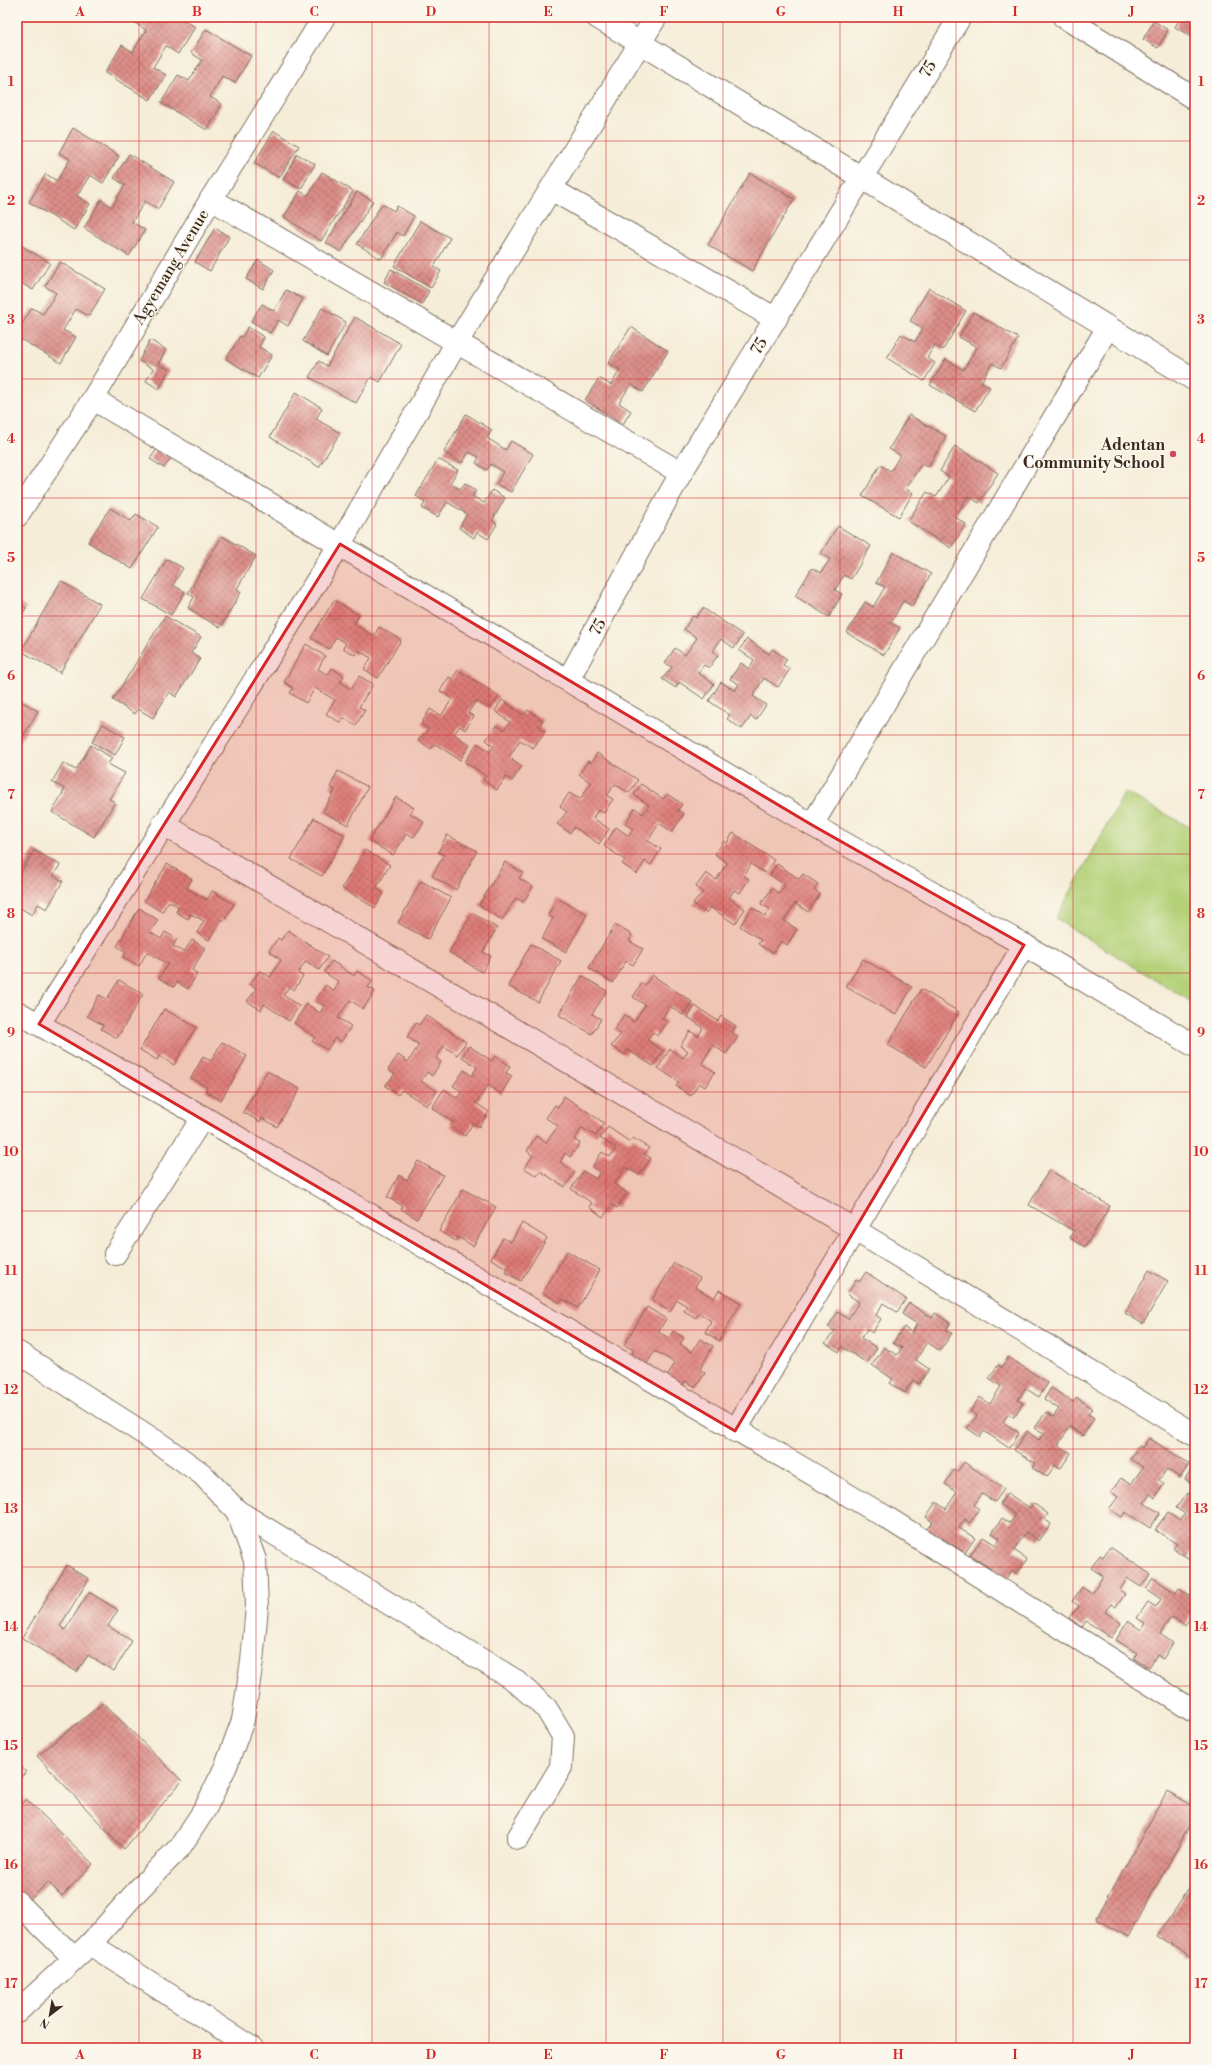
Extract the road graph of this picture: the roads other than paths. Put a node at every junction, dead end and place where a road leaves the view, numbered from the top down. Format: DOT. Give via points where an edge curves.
graph roads {
  1 [pos="324,17"];
  2 [pos="597,17"];
  3 [pos="656,17"];
  4 [pos="960,17"];
  5 [pos="1064,17"];
  6 [pos="640,43"];
  7 [pos="1195,99"];
  8 [pos="863,178"];
  9 [pos="551,189"];
  10 [pos="212,199"];
  11 [pos="776,319"];
  12 [pos="1108,327"];
  13 [pos="457,342"];
  14 [pos="1195,380"];
  15 [pos="94,399"];
  16 [pos="681,473"];
  17 [pos="17,516"];
  18 [pos="340,544"];
  19 [pos="568,680"];
  20 [pos="163,824"];
  21 [pos="812,825"];
  22 [pos="1024,945"];
  23 [pos="17,1012"];
  24 [pos="39,1024"];
  25 [pos="1195,1046"];
  26 [pos="203,1117"];
  27 [pos="855,1230"];
  28 [pos="115,1254"];
  29 [pos="17,1352"];
  30 [pos="735,1431"];
  31 [pos="1195,1435"];
  32 [pos="237,1511"];
  33 [pos="1195,1712"];
  34 [pos="518,1838"];
  35 [pos="17,1902"];
  36 [pos="82,1951"];
  37 [pos="17,2012"];
  38 [pos="252,2048"];
  1 -- 10 [label="street, Agyemang Avenue"];
  2 -- 6 [label="street"];
  3 -- 6 [label="street"];
  4 -- 8 [label="street, 75"];
  5 -- 7 [label="street"];
  6 -- 8 [label="street"];
  6 -- 9 [label="street"];
  8 -- 11 [label="street, 75"];
  8 -- 12 [label="street"];
  9 -- 11 [label="street"];
  9 -- 13 [label="street"];
  10 -- 13 [label="street"];
  10 -- 15 [label="street, Agyemang Avenue"];
  11 -- 16 [label="street, 75"];
  12 -- 14 [label="street"];
  12 -- 21 [label="street"];
  13 -- 16 [label="street"];
  13 -- 18 [label="street"];
  15 -- 17 [label="street, Agyemang Avenue"];
  15 -- 18 [label="street"];
  16 -- 19 [label="street, 75"];
  18 -- 19 [label="street"];
  18 -- 20 [label="street"];
  19 -- 21 [label="street"];
  20 -- 24 [label="street"];
  20 -- 27 [label="street"];
  21 -- 22 [label="street"];
  22 -- 25 [label="street"];
  22 -- 27 [label="street"];
  23 -- 24 [label="street"];
  24 -- 26 [label="street"];
  26 -- 28 [label="street"];
  26 -- 30 [label="street"];
  27 -- 30 [label="street"];
  27 -- 31 [label="street"];
  29 -- 32 [label="street" via="202,1474"];
  30 -- 33 [label="street" via="884,1516"];
  32 -- 34 [label="street" via="513,1680 546,1708 563,1736 561,1767"];
  32 -- 36 [label="street" via="255,1560 256,1607 252,1661 243,1720 226,1766 205,1809 180,1847"];
  35 -- 36 [label="street"];
  36 -- 37 [label="street"];
  36 -- 38 [label="street"];
}
